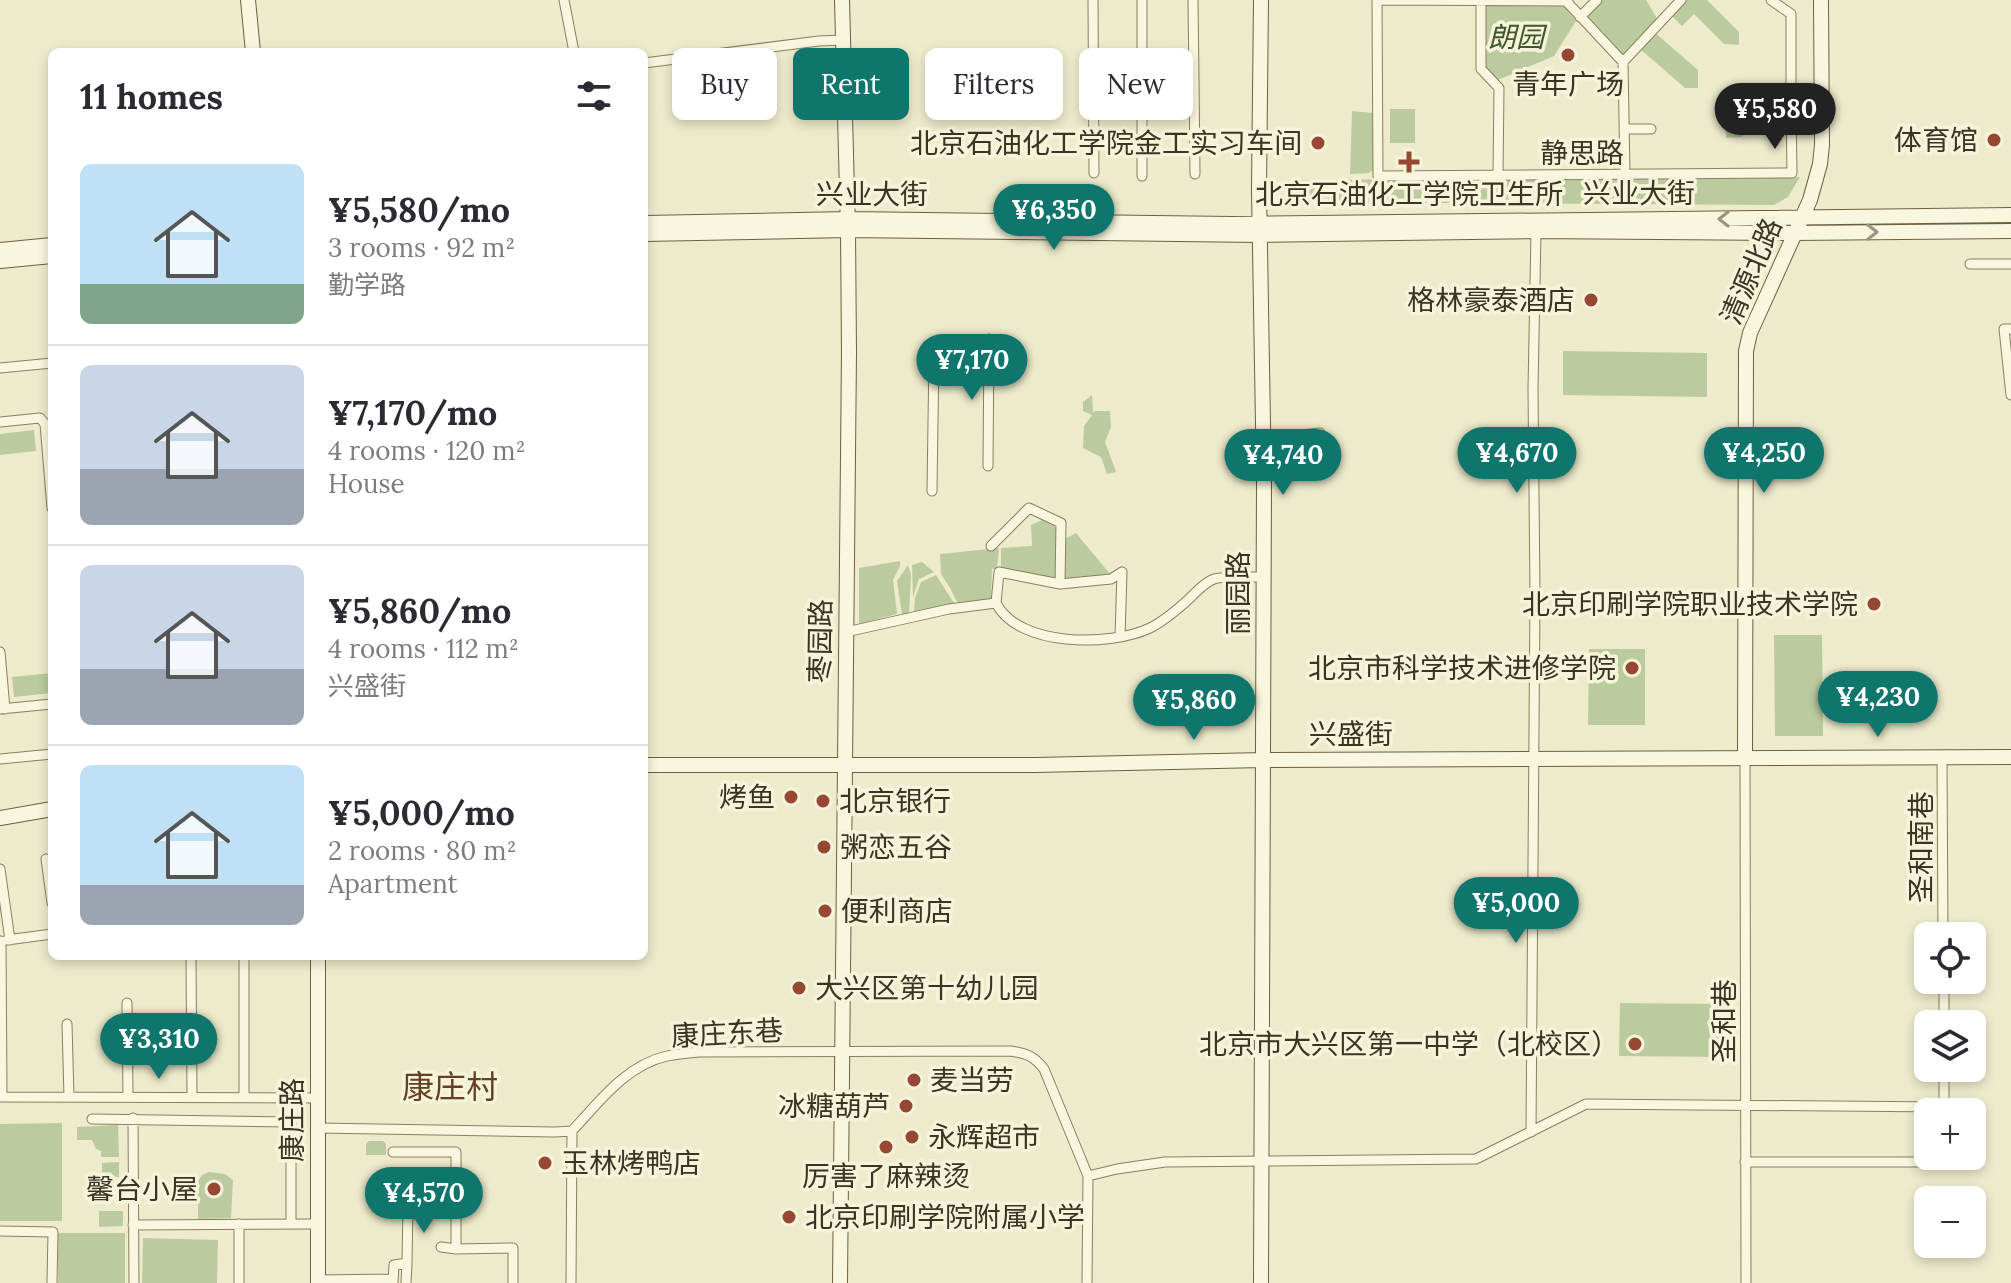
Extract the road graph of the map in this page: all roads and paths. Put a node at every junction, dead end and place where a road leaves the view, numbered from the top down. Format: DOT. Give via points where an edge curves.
graph roads {
  1 [pos="248,0"];
  2 [pos="564,0"];
  3 [pos="842,0"];
  4 [pos="1093,0"];
  5 [pos="1142,0"];
  6 [pos="1193,0"];
  7 [pos="1261,0"];
  8 [pos="1377,0"];
  9 [pos="1566,0"];
  10 [pos="1597,0"];
  11 [pos="1681,0"];
  12 [pos="1771,0"];
  13 [pos="1821,0"];
  14 [pos="1481,1"];
  15 [pos="1580,17"];
  16 [pos="844,40"];
  17 [pos="253,48"];
  18 [pos="573,48"];
  19 [pos="1094,48"];
  20 [pos="1143,48"];
  21 [pos="648,62"];
  22 [pos="1623,62"];
  23 [pos="1194,79"];
  24 [pos="1791,110"];
  25 [pos="1725,118"];
  26 [pos="1094,120"];
  27 [pos="1143,120"];
  28 [pos="1624,129"];
  29 [pos="1651,129"];
  30 [pos="1094,173"];
  31 [pos="1195,174"];
  32 [pos="1498,175"];
  33 [pos="1625,175"];
  34 [pos="1142,176"];
  35 [pos="2011,215"];
  36 [pos="1802,218"];
  37 [pos="648,223"];
  38 [pos="848,225"];
  39 [pos="1260,228"];
  40 [pos="1536,231"];
  41 [pos="2011,231"];
  42 [pos="1794,233"];
  43 [pos="648,234"];
  44 [pos="48,245"];
  45 [pos="0,250"];
  46 [pos="48,256"];
  47 [pos="0,261"];
  48 [pos="1970,264"];
  49 [pos="2011,264"];
  50 [pos="2011,329"];
  51 [pos="989,339"];
  52 [pos="934,353"];
  53 [pos="48,363"];
  54 [pos="0,368"];
  55 [pos="2011,395"];
  56 [pos="47,420"];
  57 [pos="0,422"];
  58 [pos="1320,433"];
  59 [pos="1264,439"];
  60 [pos="48,460"];
  61 [pos="988,466"];
  62 [pos="932,491"];
  63 [pos="991,546"];
  64 [pos="1264,577"];
  65 [pos="1060,584"];
  66 [pos="996,603"];
  67 [pos="846,632"];
  68 [pos="1120,637"];
  69 [pos="0,652"];
  70 [pos="48,704"];
  71 [pos="3,709"];
  72 [pos="48,754"];
  73 [pos="2011,757"];
  74 [pos="1745,758"];
  75 [pos="1942,758"];
  76 [pos="0,759"];
  77 [pos="1533,759"];
  78 [pos="1263,760"];
  79 [pos="845,764"];
  80 [pos="648,765"];
  81 [pos="48,810"];
  82 [pos="0,818"];
  83 [pos="46,859"];
  84 [pos="0,869"];
  85 [pos="48,874"];
  86 [pos="1943,922"];
  87 [pos="48,935"];
  88 [pos="4,941"];
  89 [pos="191,960"];
  90 [pos="244,960"];
  91 [pos="318,960"];
  92 [pos="127,1003"];
  93 [pos="67,1024"];
  94 [pos="841,1051"];
  95 [pos="1944,1082"];
  96 [pos="1,1097"];
  97 [pos="69,1097"];
  98 [pos="128,1097"];
  99 [pos="192,1097"];
  100 [pos="244,1097"];
  101 [pos="318,1098"];
  102 [pos="1746,1104"];
  103 [pos="133,1118"];
  104 [pos="92,1119"];
  105 [pos="318,1128"];
  106 [pos="572,1131"];
  107 [pos="1531,1132"];
  108 [pos="393,1152"];
  109 [pos="1261,1161"];
  110 [pos="1745,1162"];
  111 [pos="1914,1162"];
  112 [pos="1088,1176"];
  113 [pos="408,1204"];
  114 [pos="239,1224"];
  115 [pos="291,1224"];
  116 [pos="318,1224"];
  117 [pos="133,1225"];
  118 [pos="0,1231"];
  119 [pos="441,1247"];
  120 [pos="456,1249"];
  121 [pos="407,1263"];
  122 [pos="318,1281"];
  123 [pos="393,1281"];
  124 [pos="52,1283"];
  125 [pos="134,1283"];
  126 [pos="239,1283"];
  127 [pos="406,1283"];
  128 [pos="513,1283"];
  129 [pos="571,1283"];
  130 [pos="840,1283"];
  131 [pos="1087,1283"];
  132 [pos="1261,1283"];
  133 [pos="1746,1283"];
  1 -- 17 [label="street"];
  2 -- 18 [label="street"];
  3 -- 16 [label="street, 枣园路"];
  4 -- 19 [label="street"];
  5 -- 20 [label="street"];
  6 -- 23 [label="street"];
  7 -- 39 [label="street, 丽园路"];
  8 -- 14 [label="street"];
  8 -- 32 [label="street, 静思路" via="1378,176"];
  9 -- 14 [label="street"];
  9 -- 15 [label="street"];
  10 -- 15 [label="street"];
  11 -- 22 [label="street"];
  12 -- 24 [label="street" via="1791,14"];
  13 -- 36 [label="street, 清源北路" via="1822,145 1816,183"];
  14 -- 32 [label="street" via="1481,69 1499,88"];
  15 -- 22 [label="street"];
  16 -- 21 [label="street"];
  16 -- 38 [label="street, 枣园路"];
  22 -- 28 [label="street"];
  23 -- 31 [label="street"];
  24 -- 25 [label="street" via="1744,108 1738,116"];
  24 -- 33 [label="street, 静思路" via="1792,173"];
  26 -- 30 [label="street"];
  27 -- 34 [label="street"];
  28 -- 29 [label="street"];
  28 -- 33 [label="street"];
  32 -- 33 [label="street, 静思路"];
  35 -- 36 [label="street, 兴业大街"];
  36 -- 39 [label="street, 兴业大街, one-way"];
  36 -- 42 [label="street, 清源北路"];
  37 -- 38 [label="street, 兴业大街"];
  38 -- 39 [label="street, 兴业大街"];
  38 -- 43 [label="street, 兴业大街"];
  38 -- 67 [label="street, 枣园路"];
  39 -- 40 [label="street, 兴业大街"];
  39 -- 59 [label="street, 丽园路"];
  40 -- 42 [label="street, 兴业大街"];
  40 -- 77 [label="street"];
  42 -- 41 [label="street, 兴业大街, one-way"];
  42 -- 74 [label="street, 清源北路" via="1746,351"];
  44 -- 45 [label="street"];
  46 -- 47 [label="street"];
  48 -- 49 [label="street"];
  50 -- 55 [label="street" via="2004,329"];
  51 -- 61 [label="street"];
  52 -- 62 [label="street"];
  53 -- 54 [label="street"];
  56 -- 57 [label="street"];
  56 -- 60 [label="street"];
  58 -- 59 [label="street"];
  59 -- 64 [label="street, 丽园路"];
  63 -- 65 [label="street" via="1029,508 1061,523"];
  64 -- 68 [label="street" via="1214,579 1149,628"];
  64 -- 78 [label="street, 丽园路"];
  65 -- 66 [label="street" via="999,572"];
  65 -- 68 [label="street" via="1111,579 1122,572"];
  66 -- 67 [label="street"];
  66 -- 68 [label="street" via="1018,625 1051,638"];
  67 -- 79 [label="street, 枣园路"];
  69 -- 71 [label="street"];
  70 -- 71 [label="street"];
  72 -- 76 [label="street"];
  73 -- 75 [label="street, 兴盛街"];
  74 -- 75 [label="street, 兴盛街"];
  74 -- 77 [label="street, 兴盛街"];
  74 -- 102 [label="street, 圣和巷"];
  75 -- 86 [label="street, 圣和南巷"];
  77 -- 78 [label="street, 兴盛街"];
  77 -- 107 [label="street"];
  78 -- 79 [label="street, 兴盛街"];
  78 -- 109 [label="street, 丽园路"];
  79 -- 80 [label="street, 兴盛街"];
  79 -- 94 [label="street, 枣园路"];
  81 -- 82 [label="street"];
  83 -- 85 [label="street"];
  84 -- 88 [label="street"];
  87 -- 88 [label="street"];
  88 -- 96 [label="street"];
  89 -- 99 [label="street"];
  90 -- 100 [label="street"];
  91 -- 101 [label="street, 康庄路"];
  92 -- 98 [label="street"];
  93 -- 97 [label="street"];
  94 -- 106 [label="street, 康庄东巷" via="665,1056 616,1084"];
  94 -- 112 [label="street, 康庄东巷" via="1025,1053 1044,1069"];
  94 -- 130 [label="street, 枣园路"];
  95 -- 102 [label="street" via="1944,1107"];
  96 -- 97 [label="street"];
  97 -- 98 [label="street"];
  98 -- 99 [label="street"];
  99 -- 100 [label="street"];
  100 -- 101 [label="street"];
  101 -- 105 [label="street, 康庄路"];
  102 -- 107 [label="street" via="1586,1104"];
  102 -- 110 [label="street, 圣和巷"];
  103 -- 104 [label="street"];
  103 -- 115 [label="street" via="291,1122"];
  103 -- 117 [label="street"];
  105 -- 106 [label="street"];
  105 -- 116 [label="street, 康庄路"];
  106 -- 129 [label="street"];
  107 -- 109 [label="street" via="1476,1159"];
  108 -- 120 [label="street" via="456,1152"];
  109 -- 112 [label="street" via="1165,1162"];
  109 -- 132 [label="street, 丽园路"];
  110 -- 111 [label="street"];
  110 -- 133 [label="street, 圣和巷"];
  112 -- 131 [label="street"];
  113 -- 121 [label="street"];
  114 -- 115 [label="street"];
  114 -- 117 [label="street"];
  114 -- 126 [label="street"];
  115 -- 116 [label="street"];
  116 -- 122 [label="street, 康庄路"];
  117 -- 125 [label="street"];
  118 -- 124 [label="street" via="53,1232"];
  119 -- 120 [label="street"];
  120 -- 128 [label="street" via="513,1248"];
  121 -- 123 [label="street" via="394,1265"];
  121 -- 127 [label="street"];
  122 -- 123 [label="street"];
}
